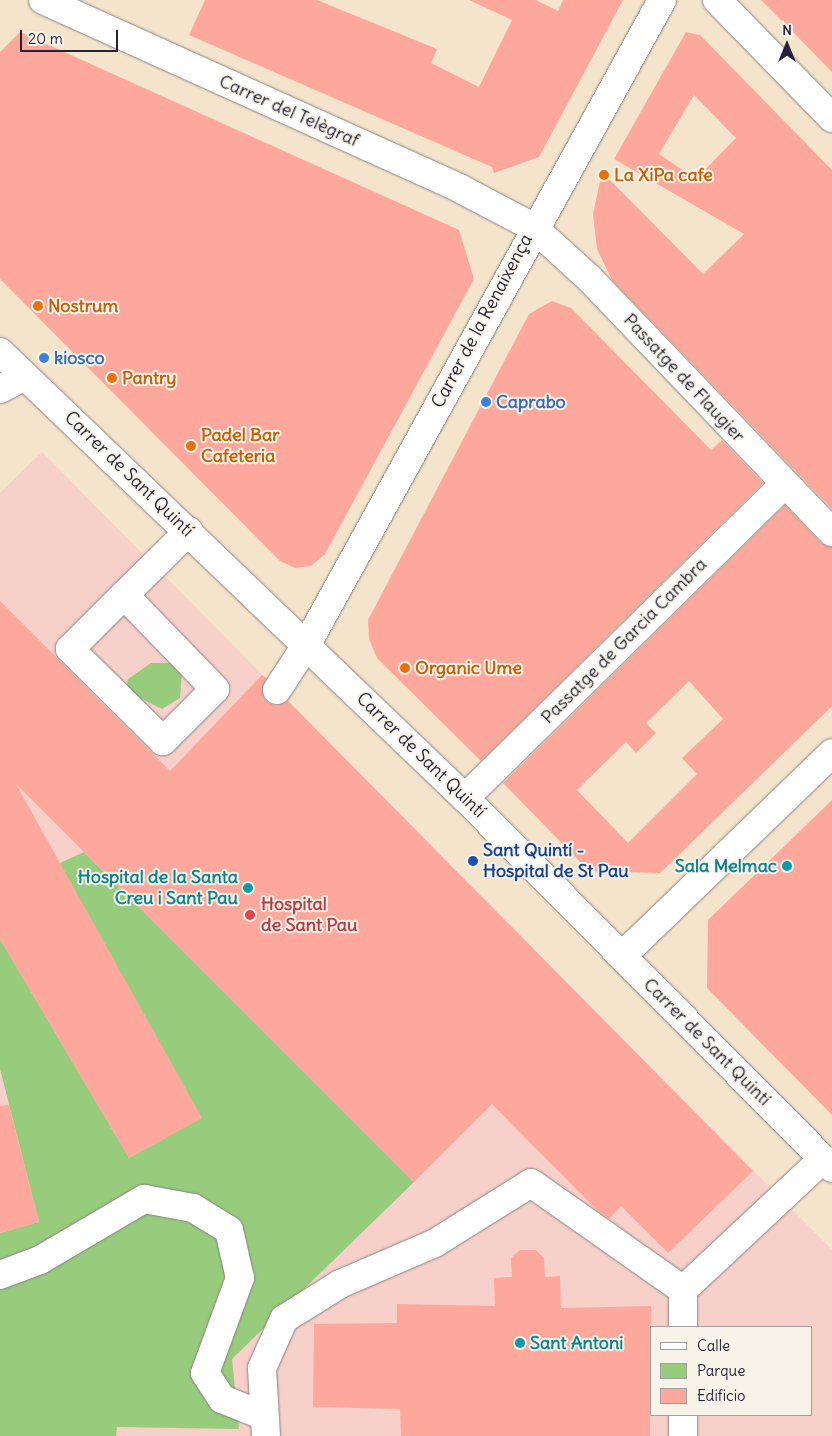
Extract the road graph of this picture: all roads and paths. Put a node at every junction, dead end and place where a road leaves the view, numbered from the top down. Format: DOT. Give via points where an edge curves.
graph roads {
  1 [pos="43,0"];
  2 [pos="662,0"];
  3 [pos="718,0"];
  4 [pos="832,118"];
  5 [pos="533,227"];
  6 [pos="0,352"];
  7 [pos="25,376"];
  8 [pos="0,389"];
  9 [pos="784,484"];
  10 [pos="189,531"];
  11 [pos="832,532"];
  12 [pos="124,596"];
  13 [pos="307,644"];
  14 [pos="277,690"];
  15 [pos="832,753"];
  16 [pos="465,798"];
  17 [pos="622,956"];
  18 [pos="827,1164"];
  19 [pos="0,1275"];
  20 [pos="683,1290"];
  21 [pos="683,1326"];
  22 [pos="683,1416"];
  23 [pos="265,1426"];
  24 [pos="683,1436"];
  1 -- 5 [label="street, Carrer del Telègraf" via="459,188"];
  2 -- 5 [label="street, Carrer de la Renaixença"];
  3 -- 4 [label="street"];
  5 -- 9 [label="street, Passatge de Flaugier" via="590,279"];
  5 -- 13 [label="street, Carrer de la Renaixença"];
  6 -- 7 [label="street, Carrer de Sant Quintí"];
  7 -- 8 [label="street"];
  7 -- 10 [label="street, Carrer de Sant Quintí"];
  9 -- 11 [label="street, Passatge de Flaugier"];
  9 -- 16 [label="street, Passatge de Garcia Cambra"];
  10 -- 12 [label="street"];
  10 -- 13 [label="street, Carrer de Sant Quintí"];
  12 -- 12 [label="street" via="70,649 157,747 215,689"];
  13 -- 14 [label="street, Carrer de la Renaixença"];
  13 -- 16 [label="street, Carrer de Sant Quintí"];
  15 -- 17 [label="street"];
  16 -- 17 [label="street, Carrer de Sant Quintí"];
  17 -- 18 [label="street, Carrer de Sant Quintí"];
  18 -- 20 [label="street"];
  19 -- 23 [label="street" via="40,1260 144,1199 193,1208 228,1230 240,1278 205,1373 222,1399"];
  20 -- 21 [label="street"];
  20 -- 23 [label="street" via="531,1183 435,1242 340,1284 284,1319 262,1368"];
  22 -- 24 [label="street"];
}
